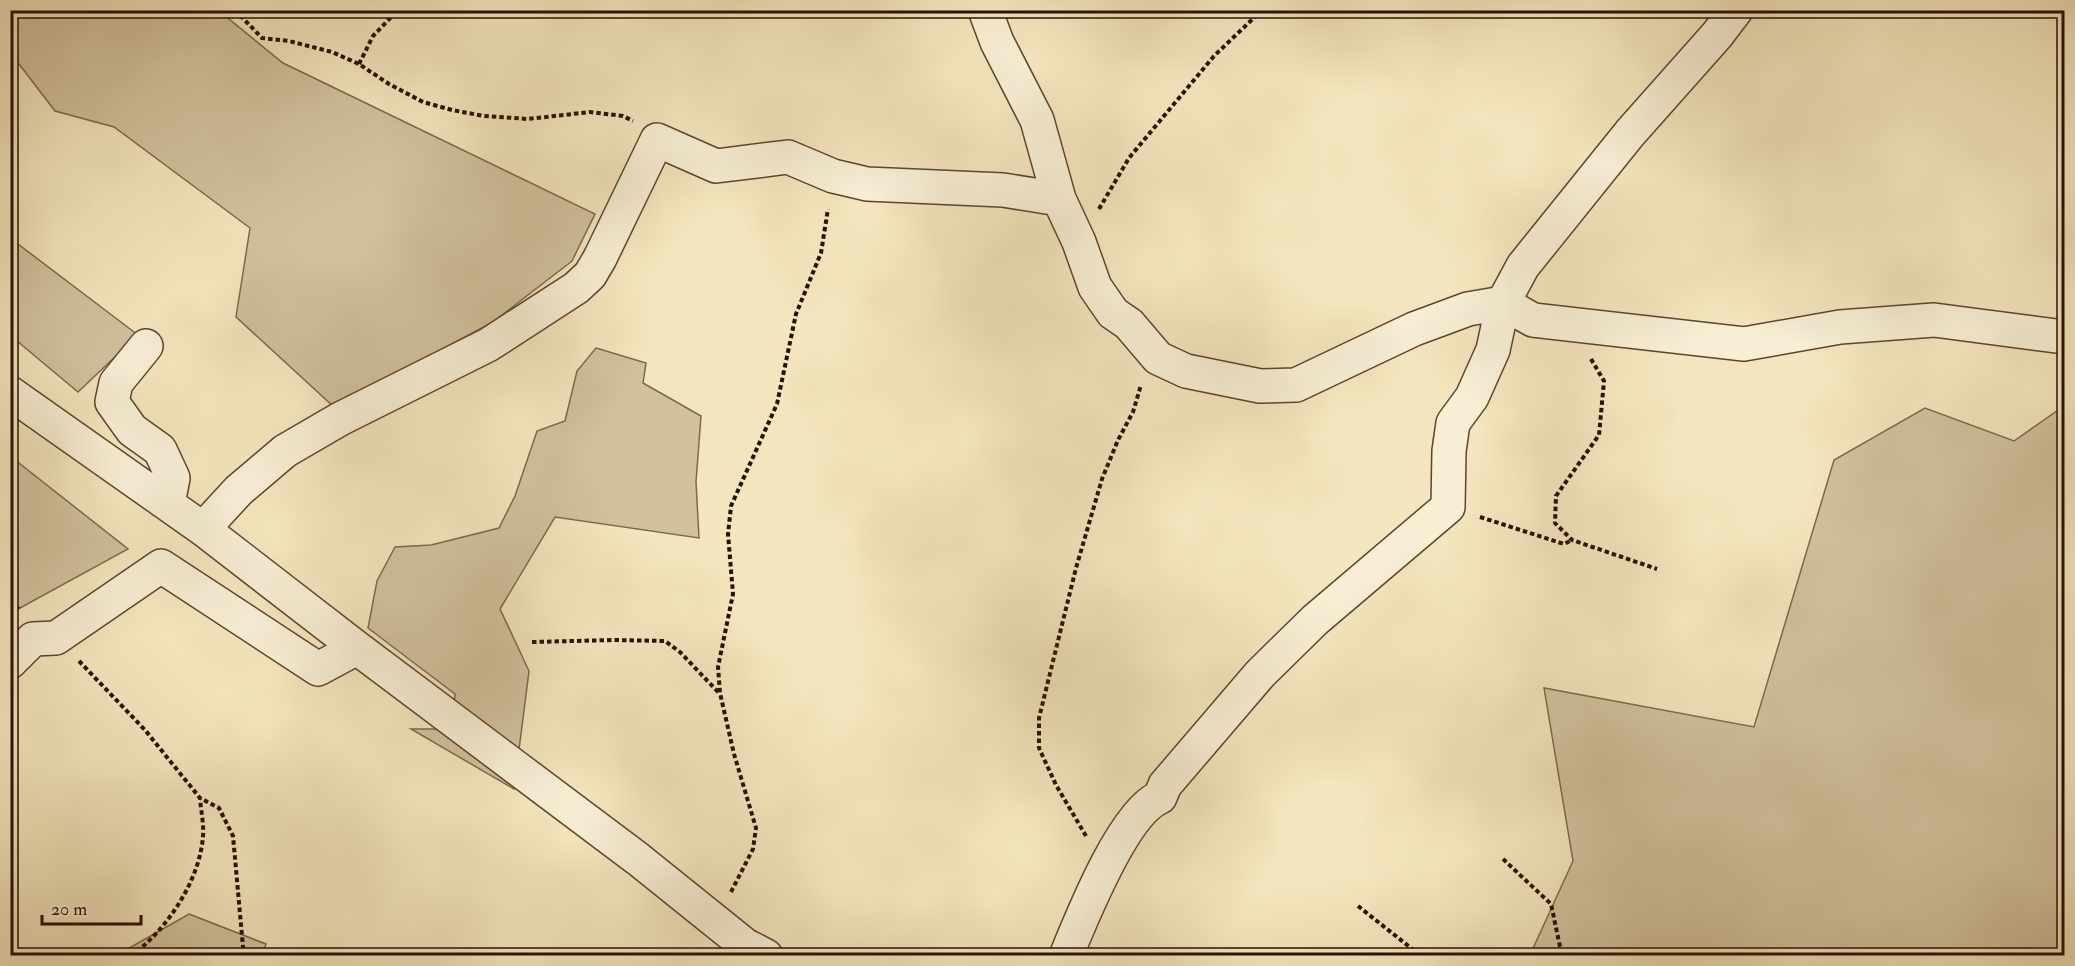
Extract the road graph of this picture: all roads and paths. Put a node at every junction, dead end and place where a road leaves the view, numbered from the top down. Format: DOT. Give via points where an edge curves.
graph roads {
  1 [pos="235,10"];
  2 [pos="398,10"];
  3 [pos="985,10"];
  4 [pos="1262,10"];
  5 [pos="1736,10"];
  6 [pos="359,64"];
  7 [pos="657,140"];
  8 [pos="833,176"];
  9 [pos="1059,199"];
  10 [pos="1079,242"];
  11 [pos="1503,303"];
  12 [pos="1572,324"];
  13 [pos="2064,337"];
  14 [pos="146,346"];
  15 [pos="1154,353"];
  16 [pos="10,393"];
  17 [pos="168,504"];
  18 [pos="1448,507"];
  19 [pos="203,529"];
  20 [pos="1572,540"];
  21 [pos="1657,569"];
  22 [pos="10,602"];
  23 [pos="57,638"];
  24 [pos="532,642"];
  25 [pos="357,648"];
  26 [pos="10,662"];
  27 [pos="720,693"];
  28 [pos="200,798"];
  29 [pos="1503,859"];
  30 [pos="1101,875"];
  31 [pos="1358,906"];
  32 [pos="715,922"];
  33 [pos="131,956"];
  34 [pos="246,956"];
  35 [pos="766,956"];
  36 [pos="1066,956"];
  37 [pos="1421,956"];
  38 [pos="1562,956"];
  1 -- 6 [label="path" via="262,38 332,52"];
  2 -- 6 [label="path" via="373,36"];
  3 -- 9 [label="street" via="1037,120"];
  4 -- 10 [label="path" via="1214,56 1129,158"];
  5 -- 11 [label="street" via="1523,266"];
  6 -- 7 [label="path" via="423,102 452,110 528,119 590,112 623,116 641,124"];
  7 -- 8 [label="street" via="716,166 788,157"];
  7 -- 19 [label="street" via="600,258 576,288 488,345 285,451 239,490"];
  8 -- 9 [label="street" via="867,184 1003,190"];
  8 -- 27 [label="path" via="821,253 796,314 777,404 731,506 728,534 733,594 718,667"];
  9 -- 10 [label="street"];
  10 -- 15 [label="street" via="1095,287 1113,313 1129,324"];
  11 -- 12 [label="street" via="1533,320"];
  11 -- 15 [label="street" via="1468,309 1414,329 1296,385 1260,386 1186,371"];
  11 -- 18 [label="street" via="1493,350 1472,397 1453,423"];
  12 -- 13 [label="street" via="1744,344 1840,327 1934,320"];
  12 -- 20 [label="path" via="1604,381 1599,435 1556,496 1555,523"];
  14 -- 17 [label="street" via="116,383 112,402 132,430 160,450 173,478"];
  15 -- 30 [label="path" via="1147,363 1133,412 1102,479 1039,718 1039,748 1093,847"];
  16 -- 17 [label="street"];
  17 -- 19 [label="street"];
  18 -- 20 [label="path" via="1564,544"];
  18 -- 30 [label="street" via="1315,620 1260,674 1165,785 1160,797 1149,801 1136,815"];
  19 -- 25 [label="street"];
  20 -- 21 [label="path"];
  22 -- 23 [label="path"];
  23 -- 25 [label="street" via="161,566 318,669"];
  23 -- 26 [label="street" via="33,639"];
  23 -- 28 [label="path" via="145,730"];
  24 -- 27 [label="path" via="665,641"];
  25 -- 32 [label="street" via="638,859"];
  27 -- 32 [label="path" via="756,828 753,849"];
  28 -- 33 [label="path" via="200,861 183,897 165,922"];
  28 -- 34 [label="path" via="219,808 233,836"];
  29 -- 38 [label="path" via="1551,904"];
  30 -- 36 [label="street"];
  31 -- 37 [label="path"];
  32 -- 35 [label="street" via="744,945"];
}
